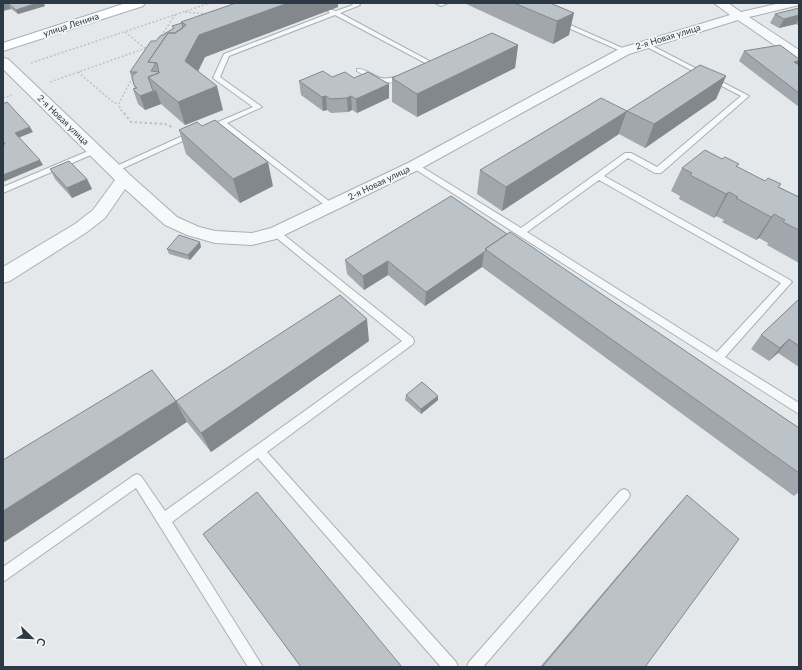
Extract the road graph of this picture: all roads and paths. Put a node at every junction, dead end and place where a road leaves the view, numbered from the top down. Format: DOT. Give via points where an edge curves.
graph roads {
  1 [pos="137,3"];
  2 [pos="210,3"];
  3 [pos="354,3"];
  4 [pos="438,3"];
  5 [pos="445,3"];
  6 [pos="720,3"];
  7 [pos="795,3"];
  8 [pos="333,11"];
  9 [pos="182,12"];
  10 [pos="175,15"];
  11 [pos="212,15"];
  12 [pos="739,16"];
  13 [pos="552,19"];
  14 [pos="124,32"];
  15 [pos="160,38"];
  16 [pos="645,44"];
  17 [pos="151,46"];
  18 [pos="3,47"];
  19 [pos="145,48"];
  20 [pos="148,51"];
  21 [pos="625,51"];
  22 [pos="799,56"];
  23 [pos="431,64"];
  24 [pos="7,66"];
  25 [pos="359,70"];
  26 [pos="78,72"];
  27 [pos="412,73"];
  28 [pos="134,74"];
  29 [pos="31,88"];
  30 [pos="119,103"];
  31 [pos="222,122"];
  32 [pos="186,138"];
  33 [pos="96,152"];
  34 [pos="414,166"];
  35 [pos="119,174"];
  36 [pos="598,176"];
  37 [pos="3,190"];
  38 [pos="331,207"];
  39 [pos="521,232"];
  40 [pos="276,233"];
  41 [pos="3,276"];
  42 [pos="718,358"];
  43 [pos="799,409"];
  44 [pos="259,451"];
  45 [pos="624,496"];
  46 [pos="164,520"];
  47 [pos="3,575"];
  48 [pos="256,667"];
  49 [pos="451,667"];
  50 [pos="474,667"];
  1 -- 18 [label="main road, улица Ленина"];
  2 -- 9 [label="path"];
  3 -- 8 [label="lane" via="357,5"];
  4 -- 5 [label="lane"];
  6 -- 12 [label="street"];
  7 -- 12 [label="street, 2-я Новая улица"];
  8 -- 23 [label="lane"];
  8 -- 31 [label="lane" via="226,55 216,78 258,107"];
  9 -- 10 [label="path"];
  9 -- 11 [label="path"];
  10 -- 14 [label="path"];
  10 -- 15 [label="path"];
  12 -- 16 [label="street, 2-я Новая улица"];
  12 -- 22 [label="street"];
  13 -- 21 [label="lane"];
  14 -- 19 [label="path"];
  14 -- 24 [label="path"];
  16 -- 21 [label="street, 2-я Новая улица"];
  16 -- 36 [label="lane" via="746,96 658,171 628,155"];
  17 -- 19 [label="path"];
  19 -- 20 [label="path"];
  19 -- 26 [label="path"];
  21 -- 34 [label="street, 2-я Новая улица"];
  24 -- 29 [label="street, 2-я Новая улица"];
  25 -- 27 [label="lane" via="374,79 387,82"];
  26 -- 29 [label="path"];
  26 -- 30 [label="path" via="114,103"];
  28 -- 30 [label="path"];
  29 -- 33 [label="street, 2-я Новая улица"];
  30 -- 32 [label="path" via="120,109 131,122 165,124"];
  31 -- 32 [label="lane"];
  31 -- 38 [label="lane"];
  32 -- 35 [label="lane"];
  33 -- 35 [label="street, 2-я Новая улица"];
  33 -- 37 [label="lane"];
  34 -- 38 [label="street, 2-я Новая улица"];
  34 -- 39 [label="lane"];
  35 -- 40 [label="street, 2-я Новая улица" via="171,221 193,231 215,237 252,239"];
  35 -- 41 [label="street" via="99,214"];
  36 -- 39 [label="lane"];
  36 -- 42 [label="lane" via="787,282"];
  38 -- 40 [label="street, 2-я Новая улица"];
  39 -- 42 [label="lane"];
  40 -- 44 [label="lane" via="409,341"];
  42 -- 43 [label="lane"];
  44 -- 46 [label="lane"];
  44 -- 49 [label="lane"];
  45 -- 50 [label="lane"];
  46 -- 47 [label="lane" via="137,480"];
  46 -- 48 [label="lane"];
}
